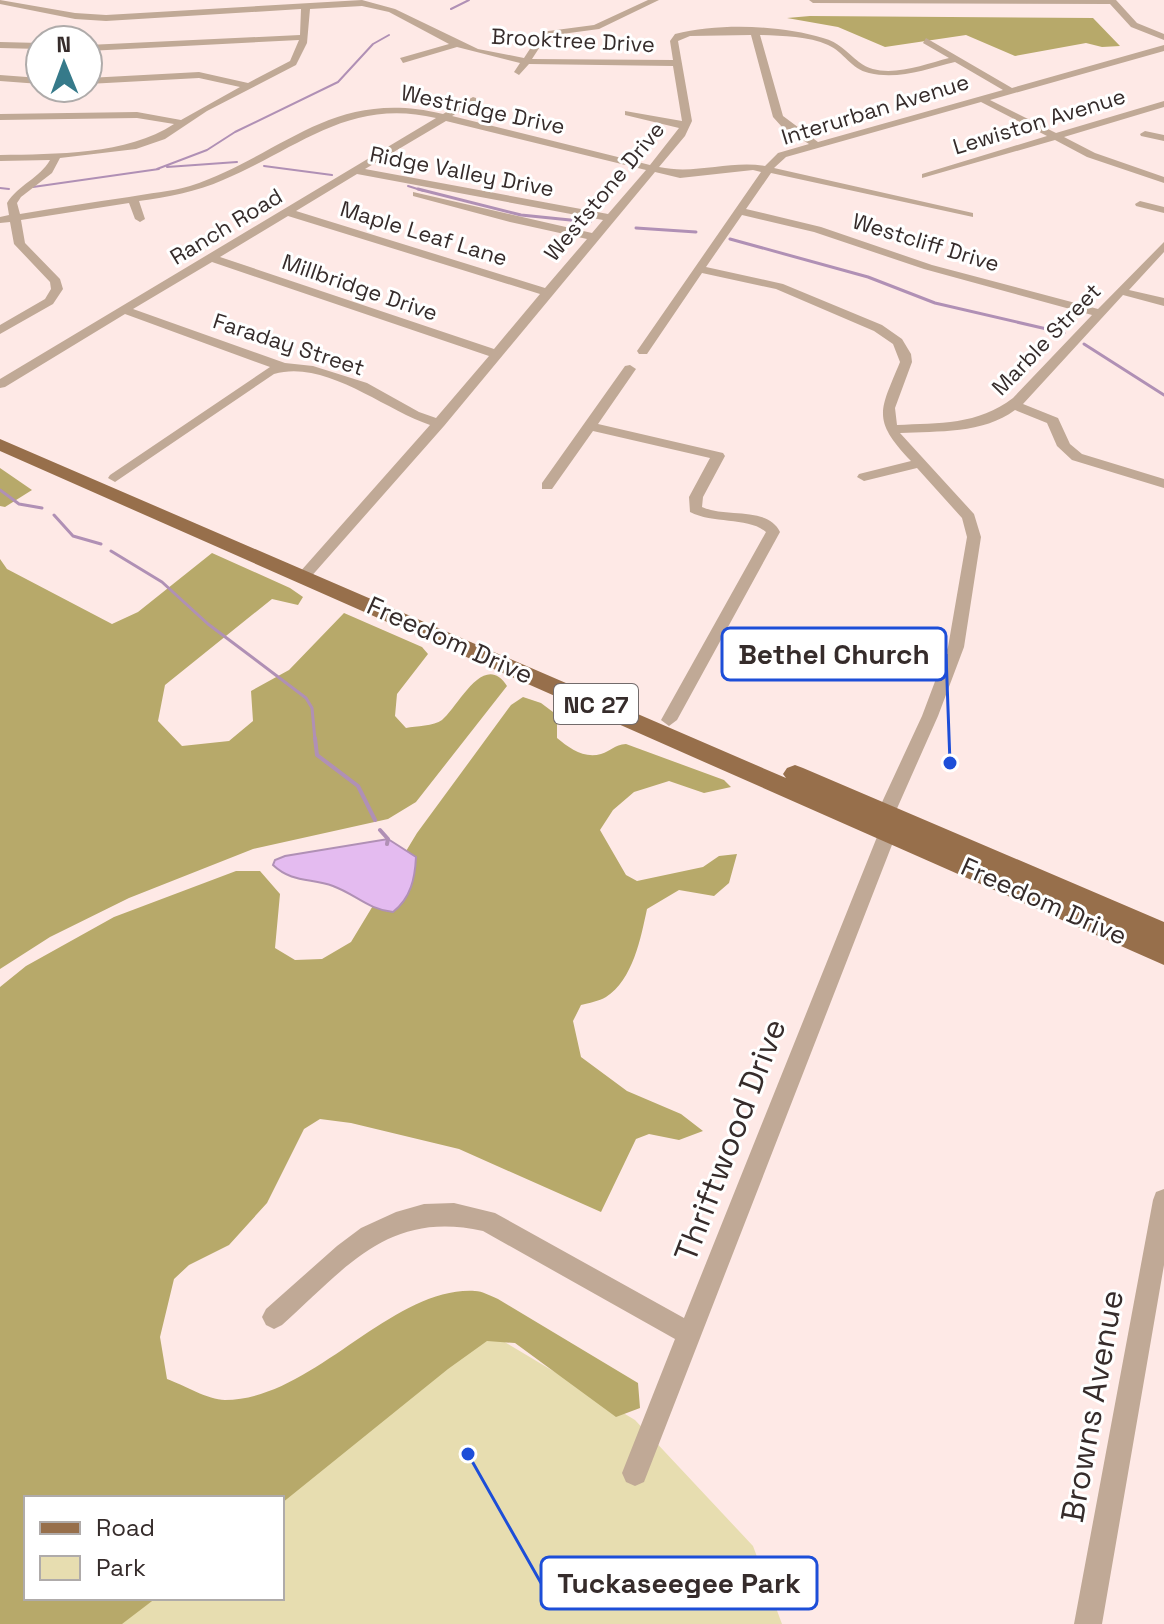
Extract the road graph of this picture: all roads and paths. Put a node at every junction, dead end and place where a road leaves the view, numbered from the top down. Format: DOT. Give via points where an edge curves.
graph roads {
  1 [pos="655,0"];
  2 [pos="813,0"];
  3 [pos="0,1"];
  4 [pos="1112,1"];
  5 [pos="305,5"];
  6 [pos="755,34"];
  7 [pos="303,37"];
  8 [pos="1164,37"];
  9 [pos="926,41"];
  10 [pos="458,44"];
  11 [pos="0,45"];
  12 [pos="24,46"];
  13 [pos="104,47"];
  14 [pos="1164,48"];
  15 [pos="528,59"];
  16 [pos="956,59"];
  17 [pos="403,60"];
  18 [pos="677,63"];
  19 [pos="869,71"];
  20 [pos="519,72"];
  21 [pos="0,78"];
  22 [pos="858,79"];
  23 [pos="24,80"];
  24 [pos="104,80"];
  25 [pos="250,86"];
  26 [pos="1010,90"];
  27 [pos="980,98"];
  28 [pos="473,100"];
  29 [pos="1164,104"];
  30 [pos="628,113"];
  31 [pos="0,117"];
  32 [pos="444,117"];
  33 [pos="183,123"];
  34 [pos="685,126"];
  35 [pos="1145,134"];
  36 [pos="1056,137"];
  37 [pos="1164,138"];
  38 [pos="815,144"];
  39 [pos="56,157"];
  40 [pos="0,158"];
  41 [pos="652,169"];
  42 [pos="768,170"];
  43 [pos="352,173"];
  44 [pos="926,176"];
  45 [pos="1164,180"];
  46 [pos="913,185"];
  47 [pos="133,199"];
  48 [pos="903,199"];
  49 [pos="1140,204"];
  50 [pos="1164,210"];
  51 [pos="739,211"];
  52 [pos="288,212"];
  53 [pos="969,215"];
  54 [pos="14,218"];
  55 [pos="609,218"];
  56 [pos="140,219"];
  57 [pos="0,220"];
  58 [pos="595,237"];
  59 [pos="1164,245"];
  60 [pos="212,258"];
  61 [pos="698,269"];
  62 [pos="1120,291"];
  63 [pos="548,293"];
  64 [pos="1164,302"];
  65 [pos="125,310"];
  66 [pos="1099,313"];
  67 [pos="0,330"];
  68 [pos="643,351"];
  69 [pos="496,354"];
  70 [pos="283,367"];
  71 [pos="630,369"];
  72 [pos="0,384"];
  73 [pos="1013,405"];
  74 [pos="439,423"];
  75 [pos="590,426"];
  76 [pos="891,429"];
  77 [pos="0,431"];
  78 [pos="0,444"];
  79 [pos="920,463"];
  80 [pos="864,477"];
  81 [pos="115,478"];
  82 [pos="1164,484"];
  83 [pos="547,486"];
  84 [pos="309,570"];
  85 [pos="674,730"];
  86 [pos="887,822"];
  87 [pos="1164,933"];
  88 [pos="1164,954"];
  89 [pos="1164,1200"];
  90 [pos="274,1317"];
  91 [pos="689,1334"];
  92 [pos="635,1473"];
  93 [pos="1088,1624"];
  1 -- 15 [label="street" via="596,27 544,34"];
  2 -- 4 [label="street"];
  3 -- 5 [label="street, Brooktree Drive" via="106,18"];
  4 -- 8 [label="street" via="1134,25"];
  5 -- 7 [label="street"];
  5 -- 10 [label="street, Brooktree Drive" via="381,5"];
  6 -- 18 [label="street" via="680,34 674,41"];
  6 -- 19 [label="street" via="827,41"];
  6 -- 38 [label="street" via="778,117"];
  7 -- 13 [label="street"];
  7 -- 25 [label="street" via="293,63"];
  9 -- 16 [label="street"];
  10 -- 15 [label="street, Brooktree Drive" via="488,55"];
  10 -- 17 [label="street"];
  11 -- 12 [label="street"];
  14 -- 26 [label="street, Interurban Avenue"];
  15 -- 18 [label="street, Brooktree Drive"];
  15 -- 20 [label="street"];
  16 -- 19 [label="street" via="901,73"];
  16 -- 26 [label="street"];
  18 -- 34 [label="street, Weststone Drive"];
  19 -- 22 [label="street"];
  21 -- 23 [label="street"];
  24 -- 25 [label="street" via="199,75"];
  25 -- 33 [label="street"];
  26 -- 27 [label="street, Interurban Avenue"];
  27 -- 36 [label="street"];
  27 -- 38 [label="street, Interurban Avenue"];
  28 -- 32 [label="street, Ranch Road"];
  29 -- 36 [label="street, Lewiston Avenue"];
  30 -- 34 [label="street"];
  31 -- 33 [label="street" via="125,114"];
  32 -- 41 [label="street, Westridge Drive"];
  32 -- 43 [label="street, Ranch Road"];
  32 -- 47 [label="street, Westridge Drive" via="399,109 354,112 207,183"];
  33 -- 39 [label="street" via="136,146"];
  34 -- 41 [label="street, Weststone Drive"];
  35 -- 37 [label="street"];
  36 -- 44 [label="street, Lewiston Avenue"];
  36 -- 45 [label="street"];
  38 -- 42 [label="street, Interurban Avenue" via="782,155"];
  39 -- 40 [label="street"];
  39 -- 54 [label="street" via="51,170 16,194"];
  41 -- 42 [label="street, Westridge Drive" via="692,176 734,168"];
  41 -- 55 [label="street, Weststone Drive"];
  42 -- 48 [label="street, Westridge Drive"];
  42 -- 51 [label="street, Interurban Avenue"];
  43 -- 52 [label="street, Ranch Road"];
  43 -- 55 [label="street, Ridge Valley Drive"];
  43 -- 58 [label="street, Ridge Valley Drive" via="496,216"];
  46 -- 48 [label="street"];
  47 -- 54 [label="street, Westridge Drive"];
  47 -- 56 [label="street"];
  48 -- 53 [label="street, Westridge Drive"];
  49 -- 50 [label="street"];
  51 -- 61 [label="street, Interurban Avenue"];
  51 -- 66 [label="street, Westcliff Drive"];
  52 -- 60 [label="street, Ranch Road"];
  52 -- 63 [label="street, Maple Leaf Lane"];
  54 -- 57 [label="street, Westridge Drive"];
  54 -- 67 [label="street" via="20,244 56,281 57,289 49,301"];
  55 -- 58 [label="street, Weststone Drive"];
  58 -- 63 [label="street, Weststone Drive"];
  59 -- 62 [label="street, Marble Street"];
  60 -- 65 [label="street, Ranch Road"];
  60 -- 69 [label="street, Millbridge Drive"];
  61 -- 68 [label="street, Interurban Avenue"];
  61 -- 76 [label="street" via="779,286 878,328 898,342 906,362 888,408"];
  62 -- 64 [label="street"];
  62 -- 66 [label="street, Marble Street"];
  63 -- 69 [label="street, Weststone Drive"];
  65 -- 70 [label="street, Faraday Street"];
  65 -- 72 [label="street, Ranch Road"];
  66 -- 73 [label="street, Marble Street"];
  69 -- 74 [label="street, Weststone Drive"];
  70 -- 74 [label="street, Faraday Street" via="362,386"];
  70 -- 81 [label="street" via="269,371"];
  71 -- 75 [label="street"];
  73 -- 76 [label="street, Marble Street" via="980,422"];
  73 -- 82 [label="street" via="1053,421 1064,446 1077,457"];
  74 -- 84 [label="street, Weststone Drive"];
  75 -- 83 [label="street"];
  75 -- 85 [label="street" via="718,456 695,509 760,521 773,532"];
  76 -- 79 [label="street, Thriftwood Drive"];
  77 -- 81 [label="main road, Freedom Drive / NC 27"];
  78 -- 84 [label="main road, Freedom Drive / NC 27"];
  79 -- 80 [label="street"];
  79 -- 86 [label="street, Thriftwood Drive" via="969,517 973,550 956,647"];
  81 -- 84 [label="main road, Freedom Drive / NC 27"];
  84 -- 85 [label="main road, Freedom Drive / NC 27"];
  85 -- 86 [label="main road, Freedom Drive"];
  86 -- 87 [label="main road, Freedom Drive"];
  86 -- 88 [label="main road, Freedom Drive"];
  86 -- 91 [label="street, Thriftwood Drive"];
  89 -- 93 [label="street, Browns Avenue"];
  90 -- 91 [label="street" via="383,1226 412,1215 451,1211 487,1221"];
  91 -- 92 [label="street, Thriftwood Drive"];
}
